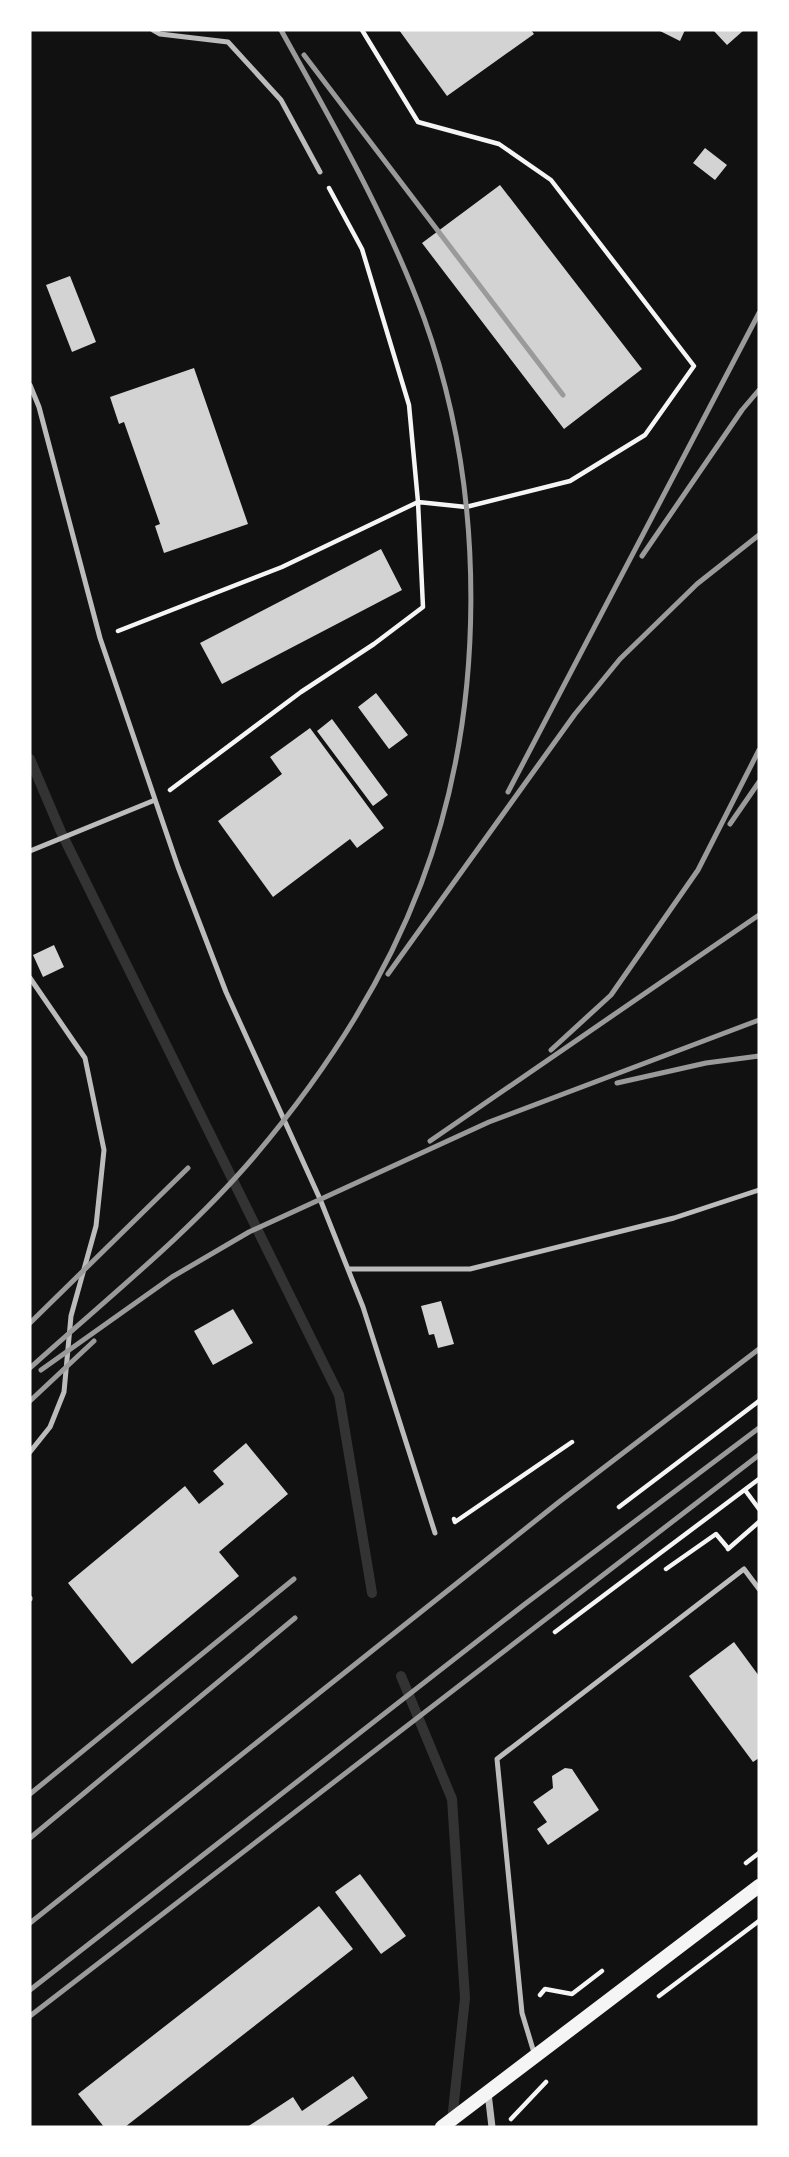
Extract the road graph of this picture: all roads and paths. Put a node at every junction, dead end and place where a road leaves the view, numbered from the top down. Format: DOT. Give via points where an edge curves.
graph roads {
  1 [pos="153,30"];
  2 [pos="362,30"];
  3 [pos="320,172"];
  4 [pos="30,385"];
  5 [pos="418,502"];
  6 [pos="100,638"];
  7 [pos="155,800"];
  8 [pos="32,849"];
  9 [pos="30,978"];
  10 [pos="759,1190"];
  11 [pos="348,1269"];
  12 [pos="759,1401"];
  13 [pos="572,1442"];
  14 [pos="30,1452"];
  15 [pos="759,1479"];
  16 [pos="745,1490"];
  17 [pos="619,1507"];
  18 [pos="450,1509"];
  19 [pos="759,1509"];
  20 [pos="759,1522"];
  21 [pos="435,1533"];
  22 [pos="727,1547"];
  23 [pos="666,1569"];
  24 [pos="744,1569"];
  25 [pos="759,1589"];
  26 [pos="555,1632"];
  27 [pos="759,1853"];
  28 [pos="737,1870"];
  29 [pos="759,1886"];
  30 [pos="759,1921"];
  31 [pos="605,1969"];
  32 [pos="653,2001"];
  33 [pos="522,2013"];
  34 [pos="535,2057"];
  35 [pos="557,2073"];
  36 [pos="488,2093"];
  37 [pos="442,2127"];
  38 [pos="492,2127"];
  39 [pos="504,2127"];
  1 -- 3 [label="lane" via="228,42 281,100"];
  2 -- 5 [label="path" via="418,122 499,144 551,180 694,366 645,435 570,481 466,507"];
  3 -- 5 [label="path" via="362,249 405,392"];
  4 -- 6 [label="lane"];
  5 -- 6 [label="path" via="282,567"];
  5 -- 7 [label="path" via="423,607"];
  6 -- 7 [label="lane"];
  7 -- 8 [label="lane"];
  7 -- 11 [label="lane" via="226,992"];
  9 -- 14 [label="lane" via="85,1058 104,1150 96,1226 71,1316 64,1392 50,1427"];
  10 -- 11 [label="lane" via="674,1218 470,1269"];
  11 -- 21 [label="lane"];
  12 -- 17 [label="path"];
  13 -- 18 [label="path" via="455,1522"];
  15 -- 16 [label="path"];
  16 -- 19 [label="path"];
  16 -- 26 [label="path"];
  20 -- 22 [label="path"];
  22 -- 23 [label="path" via="716,1534"];
  22 -- 24 [label="path"];
  24 -- 25 [label="lane"];
  24 -- 33 [label="lane" via="497,1759"];
  27 -- 28 [label="path"];
  29 -- 34 [label="main road"];
  30 -- 32 [label="path"];
  31 -- 33 [label="path" via="572,1994 545,1989"];
  33 -- 34 [label="lane"];
  34 -- 36 [label="main road"];
  35 -- 39 [label="path"];
  36 -- 37 [label="main road"];
  36 -- 38 [label="street"];
}
